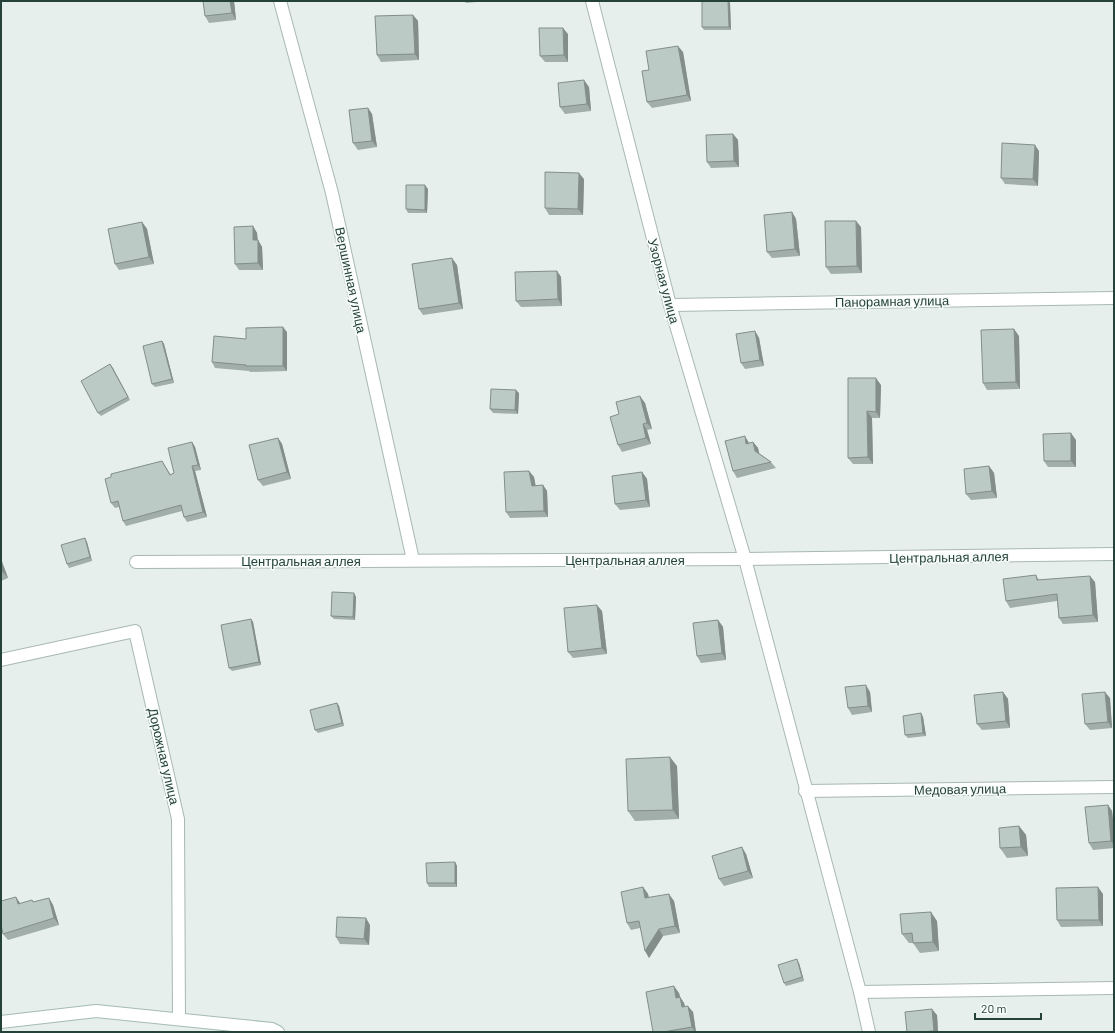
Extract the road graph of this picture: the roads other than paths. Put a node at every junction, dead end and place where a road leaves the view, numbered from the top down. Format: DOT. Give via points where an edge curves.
graph roads {
  1 [pos="280,1"];
  2 [pos="592,1"];
  3 [pos="1114,298"];
  4 [pos="670,305"];
  5 [pos="1114,554"];
  6 [pos="745,559"];
  7 [pos="413,560"];
  8 [pos="136,562"];
  9 [pos="1,660"];
  10 [pos="1114,787"];
  11 [pos="805,791"];
  12 [pos="1114,988"];
  13 [pos="860,992"];
  14 [pos="179,1019"];
  15 [pos="1,1022"];
  16 [pos="278,1032"];
  17 [pos="869,1032"];
  1 -- 7 [label="street, Вершинная улица" via="332,193"];
  2 -- 4 [label="street, Узорная улица"];
  3 -- 4 [label="street, Панорамная улица"];
  4 -- 6 [label="street, Узорная улица"];
  5 -- 6 [label="street, Центральная аллея"];
  6 -- 7 [label="street, Центральная аллея"];
  6 -- 11 [label="street, Узорная улица"];
  7 -- 8 [label="street, Центральная аллея"];
  9 -- 14 [label="street, Дорожная улица" via="135,631 178,819"];
  10 -- 11 [label="street, Медовая улица"];
  11 -- 13 [label="street, Узорная улица"];
  12 -- 13 [label="street"];
  13 -- 17 [label="street, Узорная улица"];
  14 -- 15 [label="street" via="96,1011"];
  14 -- 16 [label="street" via="272,1029"];
}
